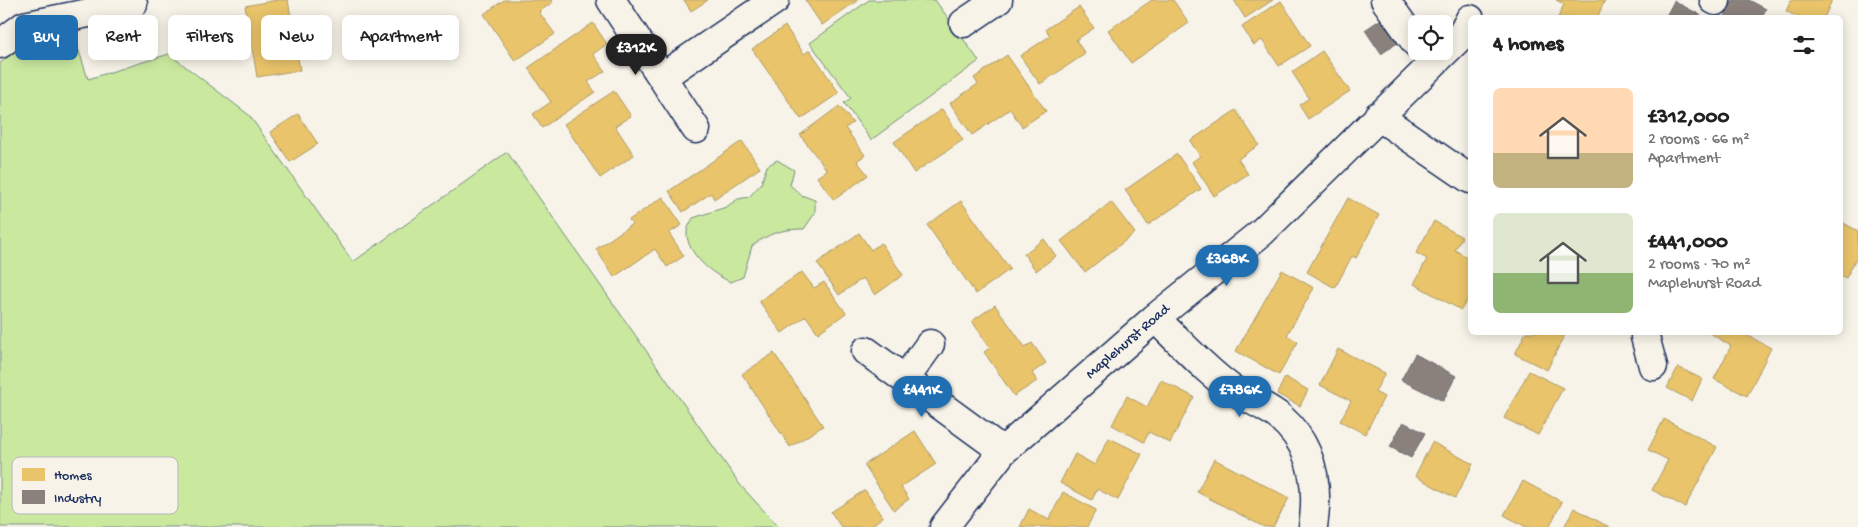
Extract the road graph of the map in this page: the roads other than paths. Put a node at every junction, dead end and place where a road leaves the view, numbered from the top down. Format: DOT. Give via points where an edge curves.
graph roads {
  1 [pos="611,0"];
  2 [pos="775,0"];
  3 [pos="998,0"];
  4 [pos="1385,0"];
  5 [pos="1480,0"];
  6 [pos="133,4"];
  7 [pos="745,9"];
  8 [pos="1472,15"];
  9 [pos="1468,22"];
  10 [pos="964,23"];
  11 [pos="1408,32"];
  12 [pos="1453,40"];
  13 [pos="0,44"];
  14 [pos="1418,60"];
  15 [pos="662,77"];
  16 [pos="1378,116"];
  17 [pos="696,129"];
  18 [pos="1468,178"];
  19 [pos="1155,318"];
  20 [pos="1645,335"];
  21 [pos="930,344"];
  22 [pos="866,351"];
  23 [pos="1653,366"];
  24 [pos="905,379"];
  25 [pos="1003,451"];
  26 [pos="944,527"];
  27 [pos="1313,527"];
  1 -- 15 [label="street"];
  2 -- 7 [label="street"];
  3 -- 10 [label="street"];
  4 -- 11 [label="street"];
  5 -- 8 [label="street, Maplehurst Road"];
  6 -- 13 [label="street" via="24,26"];
  7 -- 15 [label="street"];
  9 -- 12 [label="street, Maplehurst Road" via="1461,36"];
  14 -- 16 [label="street, Maplehurst Road"];
  15 -- 17 [label="street"];
  16 -- 18 [label="street"];
  16 -- 19 [label="street, Maplehurst Road" via="1262,232"];
  19 -- 25 [label="street, Maplehurst Road"];
  19 -- 27 [label="street" via="1231,388 1281,418 1299,439 1313,466 1316,505"];
  20 -- 23 [label="street"];
  21 -- 24 [label="street"];
  22 -- 24 [label="street"];
  24 -- 25 [label="street"];
  25 -- 26 [label="street, Maplehurst Road"];
}
